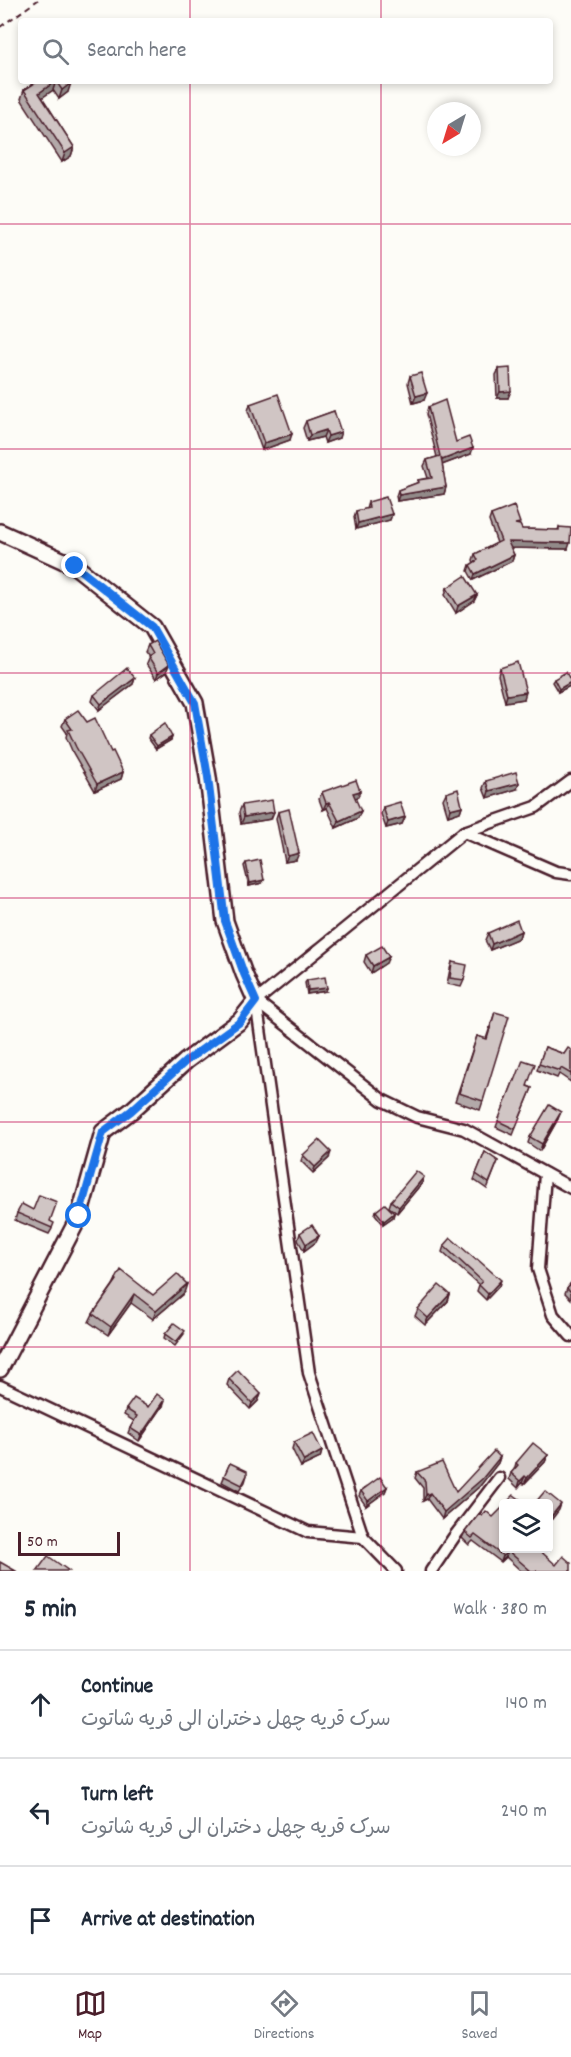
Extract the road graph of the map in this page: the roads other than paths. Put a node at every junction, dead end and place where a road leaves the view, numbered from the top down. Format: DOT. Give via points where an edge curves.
graph roads {
  1 [pos="0,532"];
  2 [pos="571,781"];
  3 [pos="464,832"];
  4 [pos="571,874"];
  5 [pos="256,1001"];
  6 [pos="545,1174"];
  7 [pos="571,1188"];
  8 [pos="571,1336"];
  9 [pos="0,1369"];
  10 [pos="0,1386"];
  11 [pos="500,1479"];
  12 [pos="363,1537"];
  13 [pos="396,1571"];
  14 [pos="431,1571"];
  1 -- 5 [label="street" via="75,566 152,627 195,703 225,921"];
  2 -- 3 [label="street" via="536,807"];
  3 -- 4 [label="street" via="556,872"];
  3 -- 5 [label="street"];
  5 -- 6 [label="street" via="382,1100 417,1117 464,1129"];
  5 -- 9 [label="street" via="240,1022 186,1061 103,1132 79,1216"];
  5 -- 12 [label="street" via="309,1373"];
  6 -- 7 [label="street"];
  6 -- 8 [label="street" via="538,1269 553,1315"];
  10 -- 12 [label="street" via="308,1532"];
  11 -- 14 [label="street"];
  12 -- 13 [label="street"];
}
